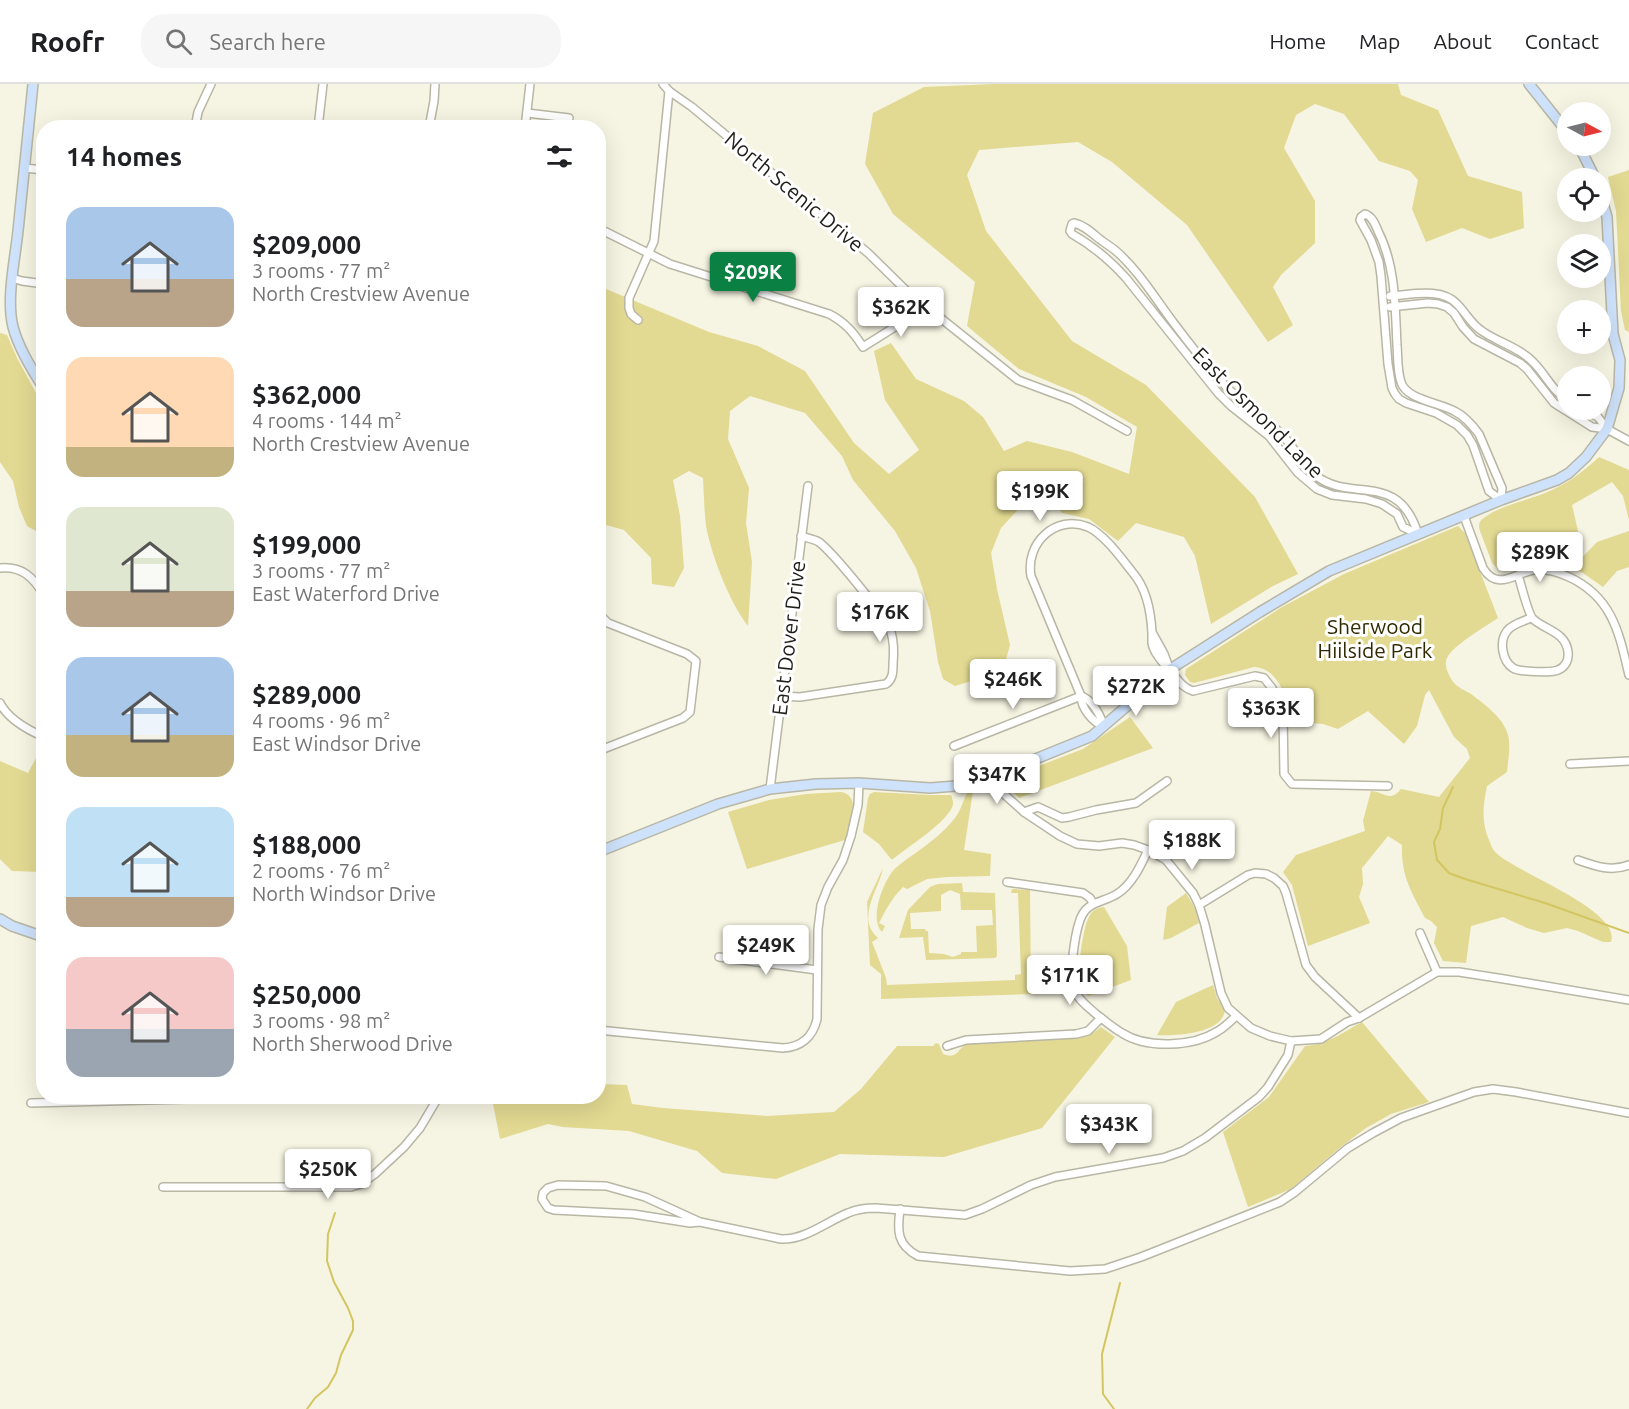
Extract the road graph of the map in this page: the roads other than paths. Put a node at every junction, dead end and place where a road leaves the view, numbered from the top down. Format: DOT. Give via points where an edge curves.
graph roads {
  1 [pos="33,84"];
  2 [pos="211,84"];
  3 [pos="323,84"];
  4 [pos="435,84"];
  5 [pos="530,84"];
  6 [pos="663,84"];
  7 [pos="1529,84"];
  8 [pos="669,91"];
  9 [pos="527,113"];
  10 [pos="569,118"];
  11 [pos="1557,119"];
  12 [pos="196,120"];
  13 [pos="319,120"];
  14 [pos="430,120"];
  15 [pos="526,120"];
  16 [pos="24,168"];
  17 [pos="36,169"];
  18 [pos="1606,222"];
  19 [pos="606,232"];
  20 [pos="649,254"];
  21 [pos="12,278"];
  22 [pos="36,282"];
  23 [pos="1383,296"];
  24 [pos="1394,296"];
  25 [pos="922,306"];
  26 [pos="1395,307"];
  27 [pos="1384,308"];
  28 [pos="638,320"];
  29 [pos="36,375"];
  30 [pos="1557,392"];
  31 [pos="1600,420"];
  32 [pos="1266,421"];
  33 [pos="1259,428"];
  34 [pos="1607,429"];
  35 [pos="1127,430"];
  36 [pos="1629,441"];
  37 [pos="808,486"];
  38 [pos="1501,500"];
  39 [pos="1401,504"];
  40 [pos="1394,512"];
  41 [pos="1464,516"];
  42 [pos="1418,534"];
  43 [pos="801,536"];
  44 [pos="0,568"];
  45 [pos="1518,575"];
  46 [pos="36,582"];
  47 [pos="1531,618"];
  48 [pos="606,621"];
  49 [pos="1627,654"];
  50 [pos="1169,670"];
  51 [pos="1629,675"];
  52 [pos="781,696"];
  53 [pos="1081,696"];
  54 [pos="0,703"];
  55 [pos="1104,726"];
  56 [pos="36,732"];
  57 [pos="954,746"];
  58 [pos="606,748"];
  59 [pos="1629,761"];
  60 [pos="1570,764"];
  61 [pos="993,778"];
  62 [pos="1167,781"];
  63 [pos="859,783"];
  64 [pos="1388,786"];
  65 [pos="770,789"];
  66 [pos="1024,812"];
  67 [pos="606,849"];
  68 [pos="1148,850"];
  69 [pos="1578,860"];
  70 [pos="1629,865"];
  71 [pos="1007,882"];
  72 [pos="1093,903"];
  73 [pos="1198,905"];
  74 [pos="0,919"];
  75 [pos="1420,933"];
  76 [pos="36,934"];
  77 [pos="719,957"];
  78 [pos="817,970"];
  79 [pos="1437,972"];
  80 [pos="1629,1000"];
  81 [pos="1236,1016"];
  82 [pos="1101,1018"];
  83 [pos="1359,1018"];
  84 [pos="606,1031"];
  85 [pos="1291,1041"];
  86 [pos="947,1046"];
  87 [pos="31,1103"];
  88 [pos="36,1103"];
  89 [pos="434,1104"];
  90 [pos="1629,1113"];
  91 [pos="163,1187"];
  92 [pos="900,1209"];
  93 [pos="700,1222"];
  1 -- 16 [label="street"];
  2 -- 12 [label="street"];
  3 -- 13 [label="street"];
  4 -- 14 [label="street"];
  5 -- 9 [label="street"];
  6 -- 8 [label="street, North Scenic Drive"];
  7 -- 11 [label="street"];
  8 -- 20 [label="street" via="654,241"];
  8 -- 25 [label="street, North Scenic Drive" via="868,253"];
  9 -- 10 [label="street"];
  9 -- 15 [label="street"];
  16 -- 17 [label="street"];
  16 -- 21 [label="street"];
  18 -- 34 [label="street" via="1613,334 1620,360 1619,388"];
  19 -- 20 [label="street"];
  20 -- 25 [label="street" via="829,314 850,329 863,347"];
  20 -- 28 [label="street" via="629,298 631,314"];
  21 -- 22 [label="street"];
  21 -- 29 [label="street" via="12,325"];
  23 -- 24 [label="street"];
  23 -- 24 [label="street" via="1378,262 1360,220 1365,214 1371,216 1385,245"];
  23 -- 27 [label="street"];
  24 -- 26 [label="street"];
  24 -- 30 [label="street" via="1431,294 1450,298 1482,332 1531,360"];
  25 -- 35 [label="street, North Scenic Drive" via="1018,380 1072,400"];
  26 -- 27 [label="street"];
  26 -- 34 [label="street" via="1428,303 1447,307 1474,339 1527,369 1554,403 1592,427"];
  26 -- 38 [label="street" via="1402,385 1412,394 1456,412 1474,428 1502,488"];
  27 -- 38 [label="street" via="1390,380 1395,394 1406,403 1457,425 1473,445 1489,491"];
  31 -- 34 [label="street"];
  32 -- 33 [label="street"];
  32 -- 33 [label="street, East Osmond Lane" via="1223,384 1116,251 1083,226 1072,224 1072,234 1110,260 1218,393"];
  32 -- 39 [label="street, East Osmond Lane" via="1281,433 1306,467 1325,481 1384,493"];
  33 -- 40 [label="street, East Osmond Lane" via="1317,489 1340,497 1373,500"];
  34 -- 36 [label="street"];
  34 -- 38 [label="street" via="1569,473"];
  37 -- 43 [label="street, East Dover Drive"];
  38 -- 41 [label="street"];
  39 -- 40 [label="street"];
  39 -- 42 [label="street" via="1414,520"];
  40 -- 42 [label="street, East Osmond Lane" via="1403,527"];
  41 -- 42 [label="street"];
  41 -- 45 [label="street" via="1487,573 1502,580"];
  42 -- 50 [label="street" via="1329,571"];
  43 -- 52 [label="street, East Dover Drive"];
  43 -- 52 [label="street" via="816,540 826,549 877,609 890,630 893,675 886,684 800,697"];
  44 -- 46 [label="street" via="18,569"];
  45 -- 47 [label="street"];
  45 -- 49 [label="street" via="1532,570 1554,572 1589,588 1612,616"];
  47 -- 47 [label="street" via="1564,640 1568,648 1569,658 1557,671 1520,671 1507,662 1502,650 1506,631"];
  48 -- 58 [label="street" via="696,661 690,712"];
  49 -- 51 [label="street"];
  50 -- 53 [label="street" via="1152,633 1149,608 1136,576 1097,533 1077,525 1058,526 1042,536 1032,552 1029,569"];
  50 -- 55 [label="street"];
  50 -- 64 [label="street" via="1192,691 1255,676 1264,678 1283,712 1284,774 1292,784"];
  52 -- 65 [label="street, East Dover Drive"];
  53 -- 55 [label="street" via="1081,703 1096,724"];
  53 -- 57 [label="street"];
  54 -- 56 [label="street" via="15,720"];
  55 -- 61 [label="street" via="1092,736"];
  59 -- 60 [label="street"];
  61 -- 63 [label="street" via="930,788"];
  61 -- 66 [label="street" via="1005,796"];
  62 -- 66 [label="street" via="1136,803 1062,818 1038,807"];
  63 -- 65 [label="street"];
  63 -- 78 [label="street" via="851,836 821,905"];
  65 -- 67 [label="street" via="718,804"];
  66 -- 68 [label="street" via="1077,844 1122,843"];
  68 -- 72 [label="street" via="1129,884 1117,894"];
  68 -- 73 [label="street" via="1166,860"];
  69 -- 70 [label="street" via="1603,868"];
  71 -- 72 [label="street" via="1083,893"];
  72 -- 82 [label="street" via="1082,914 1078,926 1071,979 1081,1000"];
  73 -- 81 [label="street" via="1221,993"];
  73 -- 83 [label="street" via="1248,875 1262,873 1274,878 1286,893 1306,965"];
  74 -- 76 [label="street"];
  75 -- 79 [label="street"];
  77 -- 78 [label="street"];
  78 -- 84 [label="street" via="816,1024 809,1037 790,1048"];
  79 -- 80 [label="street" via="1459,972"];
  79 -- 83 [label="street"];
  81 -- 82 [label="street" via="1218,1031 1175,1044 1123,1035"];
  81 -- 85 [label="street" via="1251,1028"];
  82 -- 86 [label="street" via="1088,1031 1076,1034 966,1040"];
  83 -- 85 [label="street" via="1321,1039"];
  85 -- 92 [label="street" via="1288,1055 1259,1097 1183,1151 1055,1177 965,1215"];
  87 -- 88 [label="street"];
  89 -- 91 [label="street" via="404,1147 361,1184"];
  90 -- 92 [label="street" via="1516,1092 1474,1092 1401,1118 1373,1133 1280,1202 1106,1269 1070,1271 918,1256 908,1251 901,1240 897,1227"];
  92 -- 93 [label="street" via="855,1211 789,1239"];
  93 -- 93 [label="street" via="645,1197 606,1186 558,1185 548,1188 542,1199 554,1210"];
}
